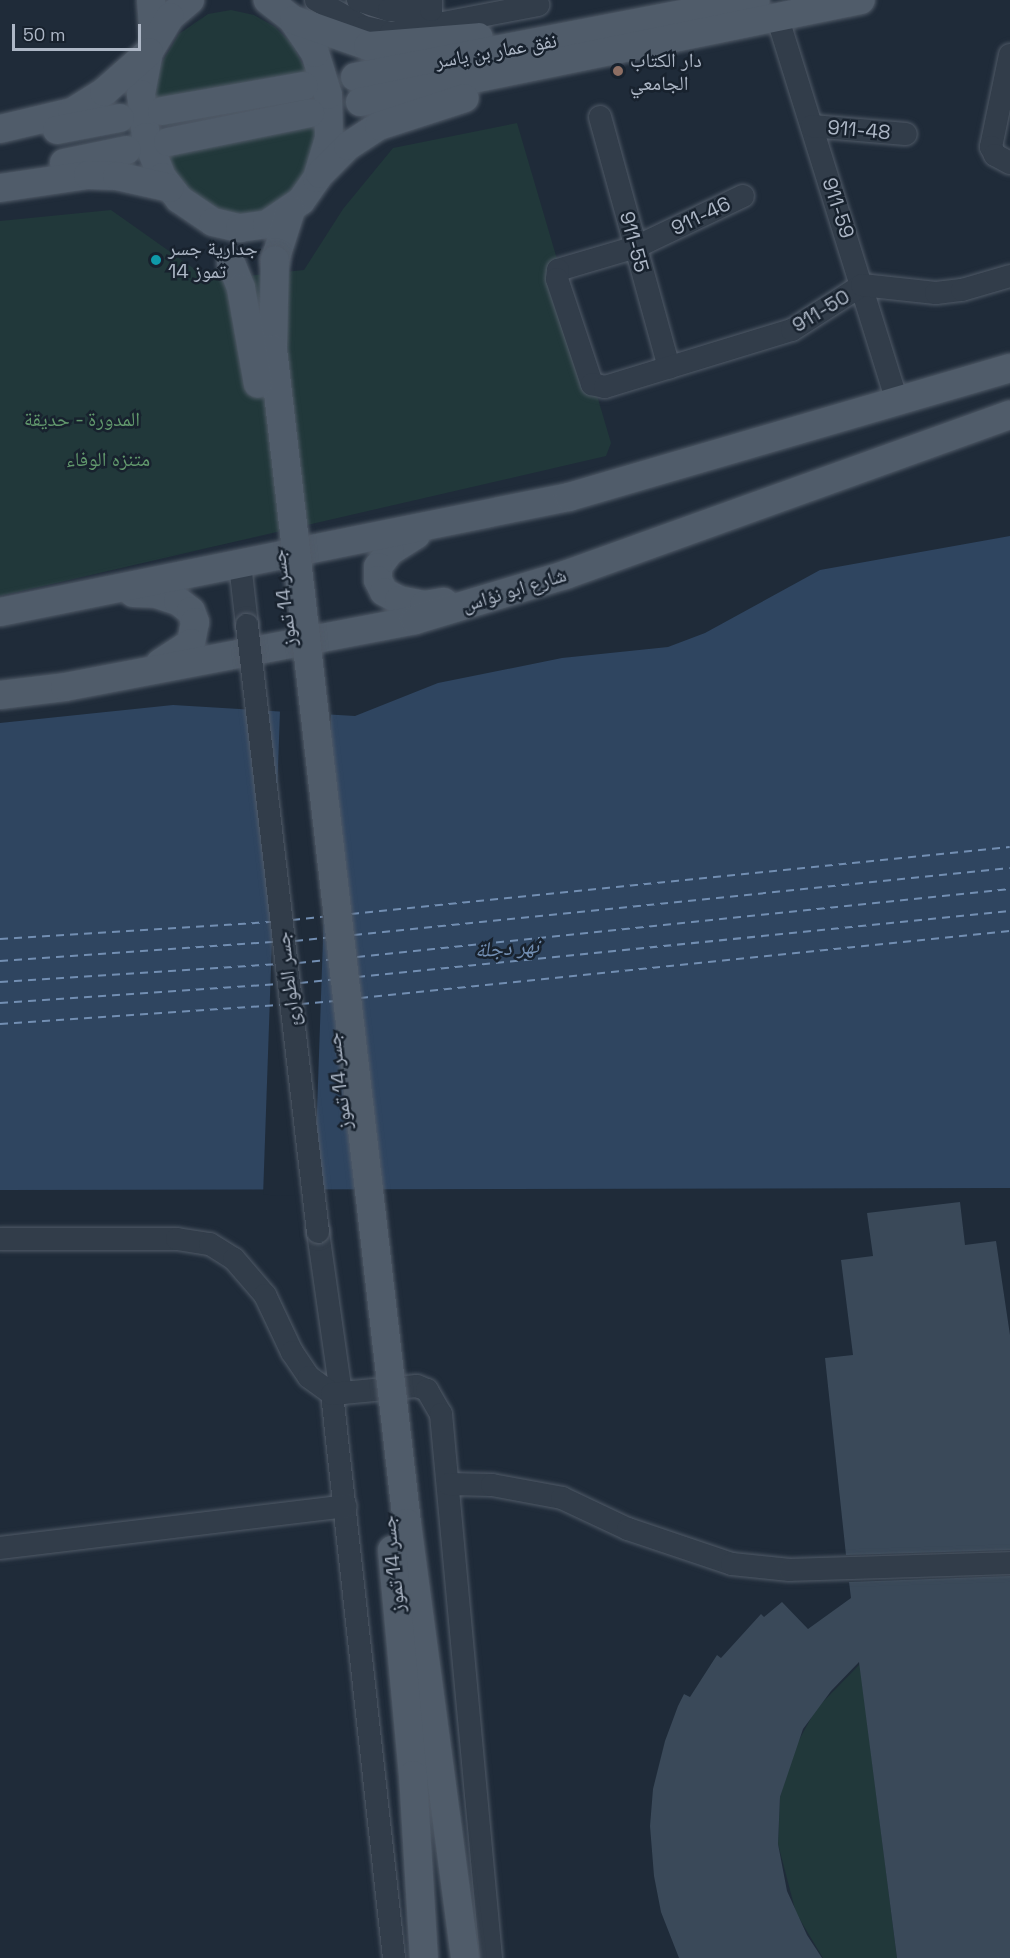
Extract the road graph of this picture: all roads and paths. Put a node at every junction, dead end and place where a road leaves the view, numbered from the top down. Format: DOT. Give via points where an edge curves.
graph roads {
  1 [pos="151,0"];
  2 [pos="190,0"];
  3 [pos="268,0"];
  4 [pos="316,0"];
  5 [pos="358,0"];
  6 [pos="431,0"];
  7 [pos="861,0"];
  8 [pos="716,4"];
  9 [pos="767,8"];
  10 [pos="538,12"];
  11 [pos="292,18"];
  12 [pos="638,35"];
  13 [pos="152,46"];
  14 [pos="1010,55"];
  15 [pos="357,89"];
  16 [pos="162,111"];
  17 [pos="600,117"];
  18 [pos="120,118"];
  19 [pos="812,126"];
  20 [pos="0,129"];
  21 [pos="906,134"];
  22 [pos="0,140"];
  23 [pos="168,142"];
  24 [pos="128,150"];
  25 [pos="1010,163"];
  26 [pos="0,176"];
  27 [pos="317,178"];
  28 [pos="0,188"];
  29 [pos="170,188"];
  30 [pos="742,196"];
  31 [pos="291,210"];
  32 [pos="201,216"];
  33 [pos="636,248"];
  34 [pos="558,270"];
  35 [pos="1010,276"];
  36 [pos="862,285"];
  37 [pos="669,368"];
  38 [pos="1010,369"];
  39 [pos="897,400"];
  40 [pos="1010,415"];
  41 [pos="487,516"];
  42 [pos="240,564"];
  43 [pos="565,575"];
  44 [pos="30,606"];
  45 [pos="0,612"];
  46 [pos="65,687"];
  47 [pos="0,695"];
  48 [pos="0,1239"];
  49 [pos="336,1393"];
  50 [pos="449,1484"];
  51 [pos="345,1506"];
  52 [pos="0,1548"];
  53 [pos="1010,1563"];
  54 [pos="394,1958"];
  55 [pos="424,1958"];
  56 [pos="465,1958"];
  57 [pos="491,1958"];
  1 -- 13 [label="main road"];
  2 -- 13 [label="main road" via="170,17"];
  3 -- 11 [label="main road"];
  4 -- 10 [label="street" via="364,27 391,33"];
  5 -- 6 [label="street" via="389,10 431,10"];
  7 -- 9 [label="main road"];
  8 -- 9 [label="main road"];
  8 -- 12 [label="main road"];
  9 -- 12 [label="main road"];
  9 -- 19 [label="street, 911-59"];
  10 -- 11 [label="main road" via="368,46 321,32"];
  10 -- 12 [label="main road"];
  11 -- 27 [label="main road" via="315,53 328,94 329,138"];
  12 -- 15 [label="main road, نفق عمار بن ياسر"];
  12 -- 27 [label="main road" via="401,116 363,135"];
  13 -- 20 [label="main road" via="104,92 72,112"];
  13 -- 29 [label="main road" via="142,80 143,123 155,164"];
  14 -- 25 [label="street" via="991,147 995,155"];
  16 -- 23 [label="main road" via="307,99"];
  17 -- 33 [label="street, 911-55"];
  18 -- 22 [label="main road"];
  19 -- 21 [label="street, 911-48"];
  19 -- 36 [label="street, 911-59"];
  24 -- 26 [label="main road"];
  27 -- 31 [label="main road"];
  28 -- 29 [label="main road" via="88,175 117,176"];
  29 -- 32 [label="main road"];
  30 -- 33 [label="street, 911-46"];
  31 -- 32 [label="main road" via="254,227 226,226"];
  31 -- 56 [label="main road, جسر 14 تموز, bridge" via="275,260 273,349 407,1523"];
  32 -- 55 [label="main road, جسر 14 تموز, bridge" via="231,263 241,288 255,364 410,1734"];
  33 -- 34 [label="street, 911-46"];
  33 -- 37 [label="street, 911-55"];
  34 -- 37 [label="street, 911-50" via="557,279 592,384 605,387"];
  35 -- 36 [label="street, 911-50" via="936,293"];
  36 -- 37 [label="street, 911-50" via="792,330"];
  36 -- 39 [label="street, 911-59"];
  38 -- 39 [label="main road"];
  39 -- 41 [label="main road" via="568,497"];
  40 -- 43 [label="main road, شارع ابو نؤاس"];
  41 -- 42 [label="main road"];
  41 -- 43 [label="main road" via="405,539 378,567 378,580 384,592 424,605 481,596"];
  42 -- 44 [label="main road"];
  42 -- 49 [label="street, جسر الطوارئ, bridge"];
  43 -- 46 [label="main road, شارع ابو نؤاس" via="415,620"];
  44 -- 45 [label="main road"];
  44 -- 46 [label="main road" via="126,592 156,594 191,611 196,634 174,657"];
  46 -- 47 [label="main road, شارع ابو نؤاس"];
  48 -- 49 [label="street" via="177,1239 210,1244 234,1258 265,1295 309,1377"];
  49 -- 50 [label="street" via="417,1386 427,1390 441,1414"];
  49 -- 51 [label="street, جسر الطوارئ"];
  50 -- 53 [label="street" via="492,1485 562,1498 628,1528 732,1564 790,1570"];
  50 -- 57 [label="street"];
  51 -- 52 [label="street"];
  51 -- 54 [label="street, جسر الطوارئ"];
}
